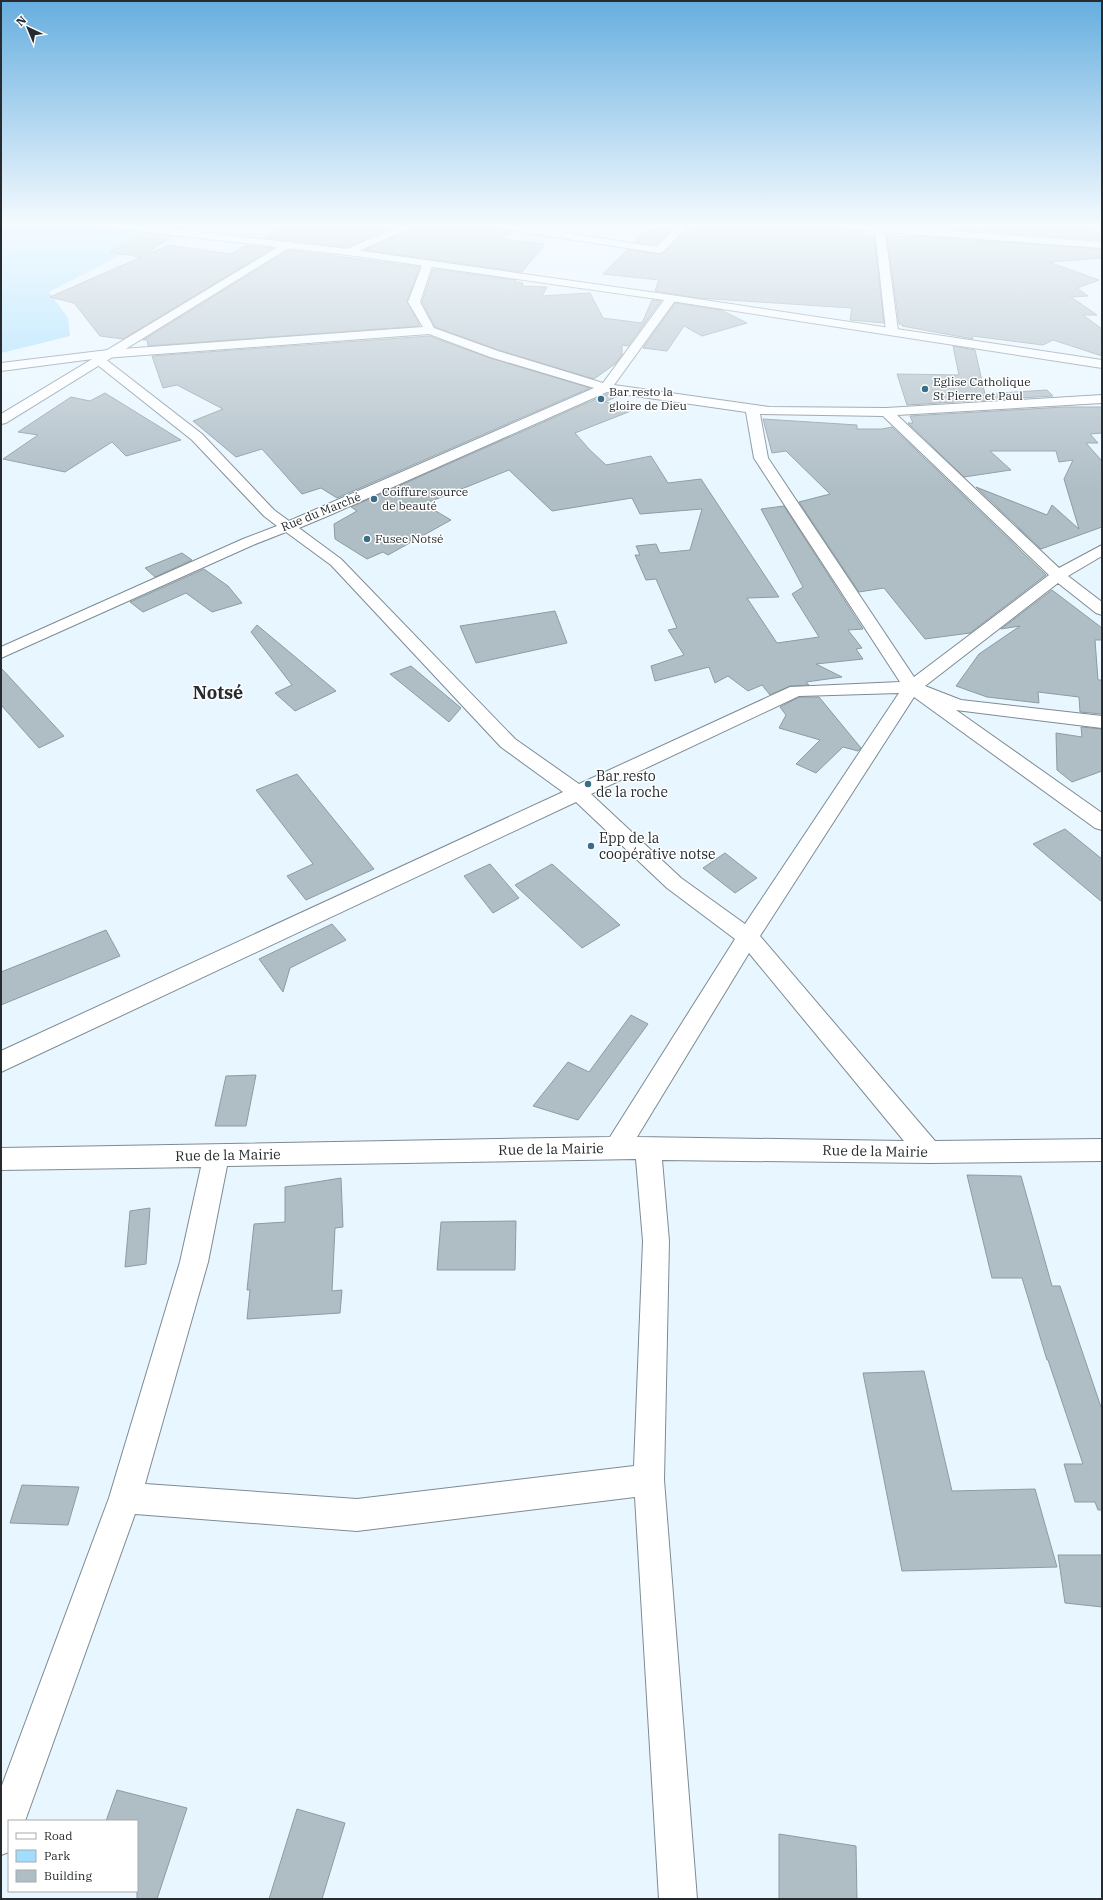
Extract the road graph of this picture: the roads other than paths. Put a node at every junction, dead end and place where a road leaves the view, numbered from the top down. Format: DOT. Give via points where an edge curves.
graph roads {
  1 [pos="176,313"];
  2 [pos="420,313"];
  3 [pos="660,313"];
  4 [pos="769,313"];
  5 [pos="890,313"];
  6 [pos="430,330"];
  7 [pos="892,331"];
  8 [pos="103,357"];
  9 [pos="1102,364"];
  10 [pos="1,367"];
  11 [pos="606,388"];
  12 [pos="1102,399"];
  13 [pos="752,408"];
  14 [pos="886,412"];
  15 [pos="1,420"];
  16 [pos="287,526"];
  17 [pos="1102,550"];
  18 [pos="1058,575"];
  19 [pos="1102,610"];
  20 [pos="1,653"];
  21 [pos="912,687"];
  22 [pos="1102,722"];
  23 [pos="577,792"];
  24 [pos="1102,823"];
  25 [pos="748,937"];
  26 [pos="1,1062"];
  27 [pos="617,1148"];
  28 [pos="648,1148"];
  29 [pos="1102,1150"];
  30 [pos="929,1152"];
  31 [pos="216,1156"];
  32 [pos="1,1160"];
  33 [pos="649,1480"];
  34 [pos="125,1498"];
  35 [pos="1,1837"];
  36 [pos="678,1899"];
  1 -- 8 [label="main road"];
  2 -- 6 [label="main road"];
  3 -- 11 [label="main road"];
  4 -- 7 [label="main road"];
  5 -- 7 [label="main road"];
  6 -- 8 [label="main road"];
  6 -- 11 [label="main road" via="494,354"];
  7 -- 9 [label="main road"];
  8 -- 10 [label="main road"];
  8 -- 15 [label="main road"];
  8 -- 16 [label="main road" via="198,437 269,513"];
  11 -- 13 [label="main road"];
  11 -- 16 [label="main road, Rue du Marché" via="325,512"];
  12 -- 14 [label="main road"];
  13 -- 14 [label="main road" via="769,411"];
  13 -- 21 [label="main road" via="761,458"];
  14 -- 18 [label="main road"];
  16 -- 20 [label="main road, Rue du Marché"];
  16 -- 23 [label="main road" via="336,562 508,743"];
  17 -- 18 [label="main road"];
  18 -- 19 [label="main road"];
  18 -- 21 [label="main road"];
  21 -- 22 [label="main road" via="958,705"];
  21 -- 23 [label="main road" via="796,691"];
  21 -- 24 [label="main road"];
  21 -- 25 [label="main road"];
  23 -- 25 [label="main road" via="674,883"];
  23 -- 26 [label="main road"];
  25 -- 27 [label="main road"];
  25 -- 30 [label="main road"];
  27 -- 28 [label="main road, Rue de la Mairie"];
  27 -- 31 [label="main road, Rue de la Mairie"];
  28 -- 30 [label="main road, Rue de la Mairie"];
  28 -- 33 [label="main road" via="656,1241"];
  29 -- 30 [label="main road, Rue de la Mairie"];
  31 -- 32 [label="main road, Rue de la Mairie"];
  31 -- 34 [label="main road" via="194,1262"];
  33 -- 34 [label="main road" via="357,1515"];
  33 -- 36 [label="main road"];
  34 -- 35 [label="main road"];
}
